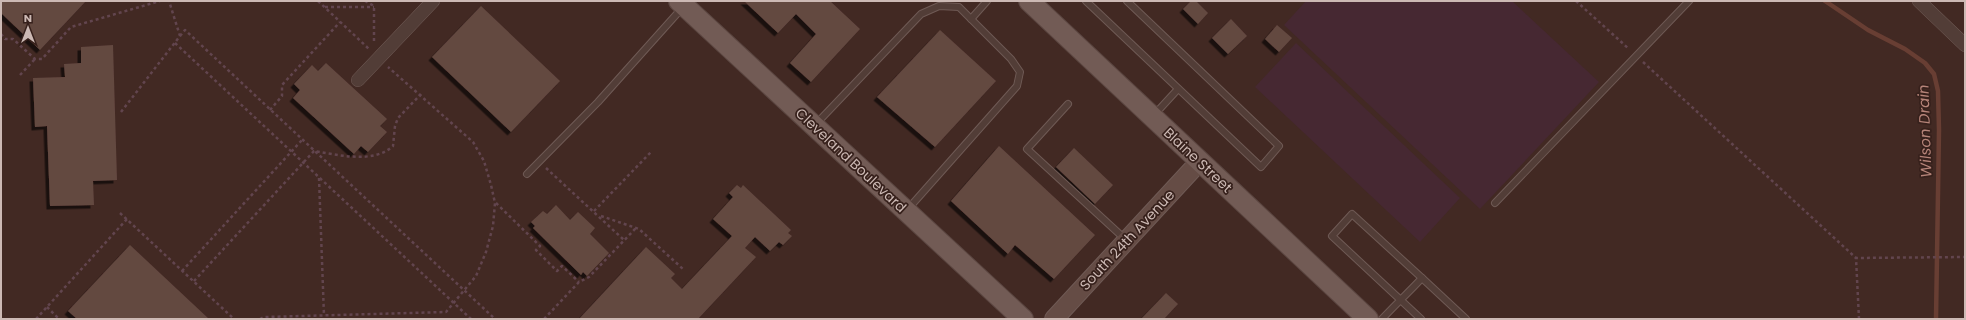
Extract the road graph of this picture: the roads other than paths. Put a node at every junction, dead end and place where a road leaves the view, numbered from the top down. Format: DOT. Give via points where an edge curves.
graph roads {
  1 [pos="433,1"];
  2 [pos="987,1"];
  3 [pos="1029,1"];
  4 [pos="1086,1"];
  5 [pos="1127,1"];
  6 [pos="1689,1"];
  7 [pos="1918,1"];
  8 [pos="681,3"];
  9 [pos="971,19"];
  10 [pos="1965,45"];
  11 [pos="358,80"];
  12 [pos="1178,89"];
  13 [pos="1068,104"];
  14 [pos="1152,116"];
  15 [pos="814,126"];
  16 [pos="1200,162"];
  17 [pos="527,174"];
  18 [pos="1495,203"];
  19 [pos="906,211"];
  20 [pos="1126,240"];
  21 [pos="1422,278"];
  22 [pos="1400,300"];
  23 [pos="1023,319"];
  24 [pos="1054,319"];
  25 [pos="1368,319"];
  26 [pos="1382,319"];
  27 [pos="1421,319"];
  28 [pos="1466,319"];
  1 -- 11 [label="street" via="377,56"];
  2 -- 9 [label="lane"];
  3 -- 14 [label="main road, Blaine Street"];
  4 -- 12 [label="lane"];
  5 -- 12 [label="lane" via="1279,146 1261,167"];
  6 -- 18 [label="lane"];
  7 -- 10 [label="street"];
  8 -- 15 [label="main road, Cleveland Boulevard"];
  8 -- 17 [label="lane" via="598,102"];
  9 -- 15 [label="lane" via="959,7 939,6 921,14"];
  9 -- 19 [label="lane" via="1011,59 1020,72 1017,86"];
  12 -- 14 [label="lane"];
  13 -- 20 [label="lane" via="1027,148"];
  14 -- 16 [label="main road, Blaine Street"];
  15 -- 19 [label="main road, Cleveland Boulevard"];
  16 -- 20 [label="main road, South 24th Avenue"];
  16 -- 25 [label="main road, Blaine Street"];
  19 -- 23 [label="main road, Cleveland Boulevard"];
  20 -- 24 [label="main road, South 24th Avenue"];
  21 -- 22 [label="lane"];
  21 -- 22 [label="lane" via="1352,214 1332,236"];
  21 -- 28 [label="lane"];
  22 -- 26 [label="lane"];
  22 -- 27 [label="lane"];
}
